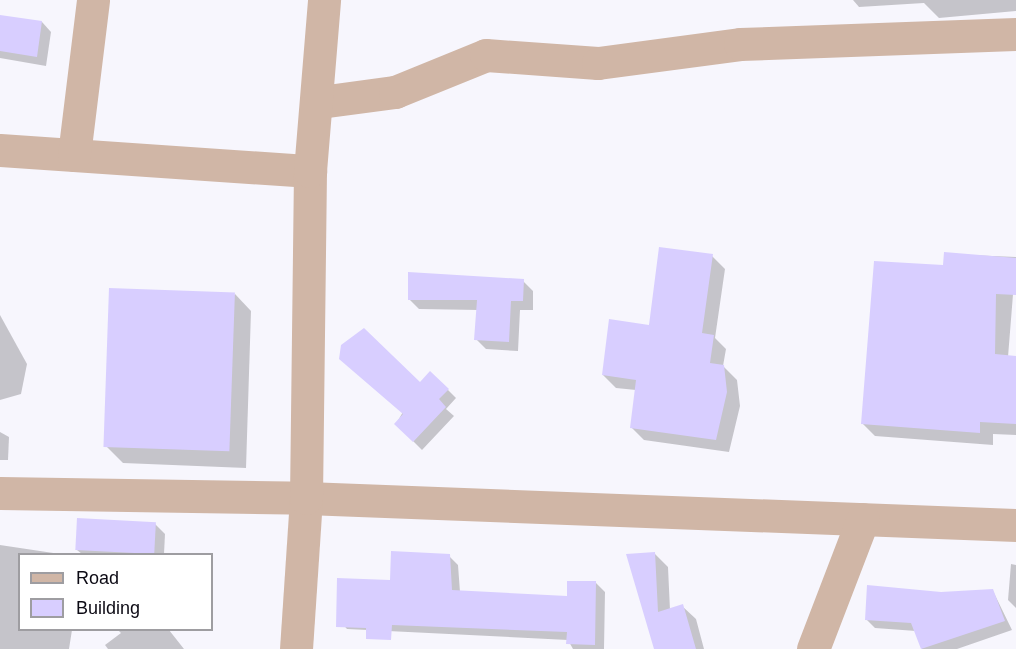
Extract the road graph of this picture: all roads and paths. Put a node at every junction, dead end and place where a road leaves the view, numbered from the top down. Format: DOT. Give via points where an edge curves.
graph roads {
  1 [pos="93,0"];
  2 [pos="324,0"];
  3 [pos="1016,34"];
  4 [pos="320,102"];
  5 [pos="0,150"];
  6 [pos="74,155"];
  7 [pos="310,171"];
  8 [pos="0,493"];
  9 [pos="306,498"];
  10 [pos="863,519"];
  11 [pos="1016,525"];
  12 [pos="296,649"];
  13 [pos="813,649"];
  1 -- 6 [label="street"];
  2 -- 4 [label="street"];
  3 -- 4 [label="street" via="740,44 598,63 486,55 395,92"];
  4 -- 7 [label="street"];
  5 -- 6 [label="street"];
  6 -- 7 [label="street"];
  7 -- 9 [label="street"];
  8 -- 9 [label="street"];
  9 -- 10 [label="street"];
  9 -- 12 [label="street"];
  10 -- 11 [label="street"];
  10 -- 13 [label="street"];
}
